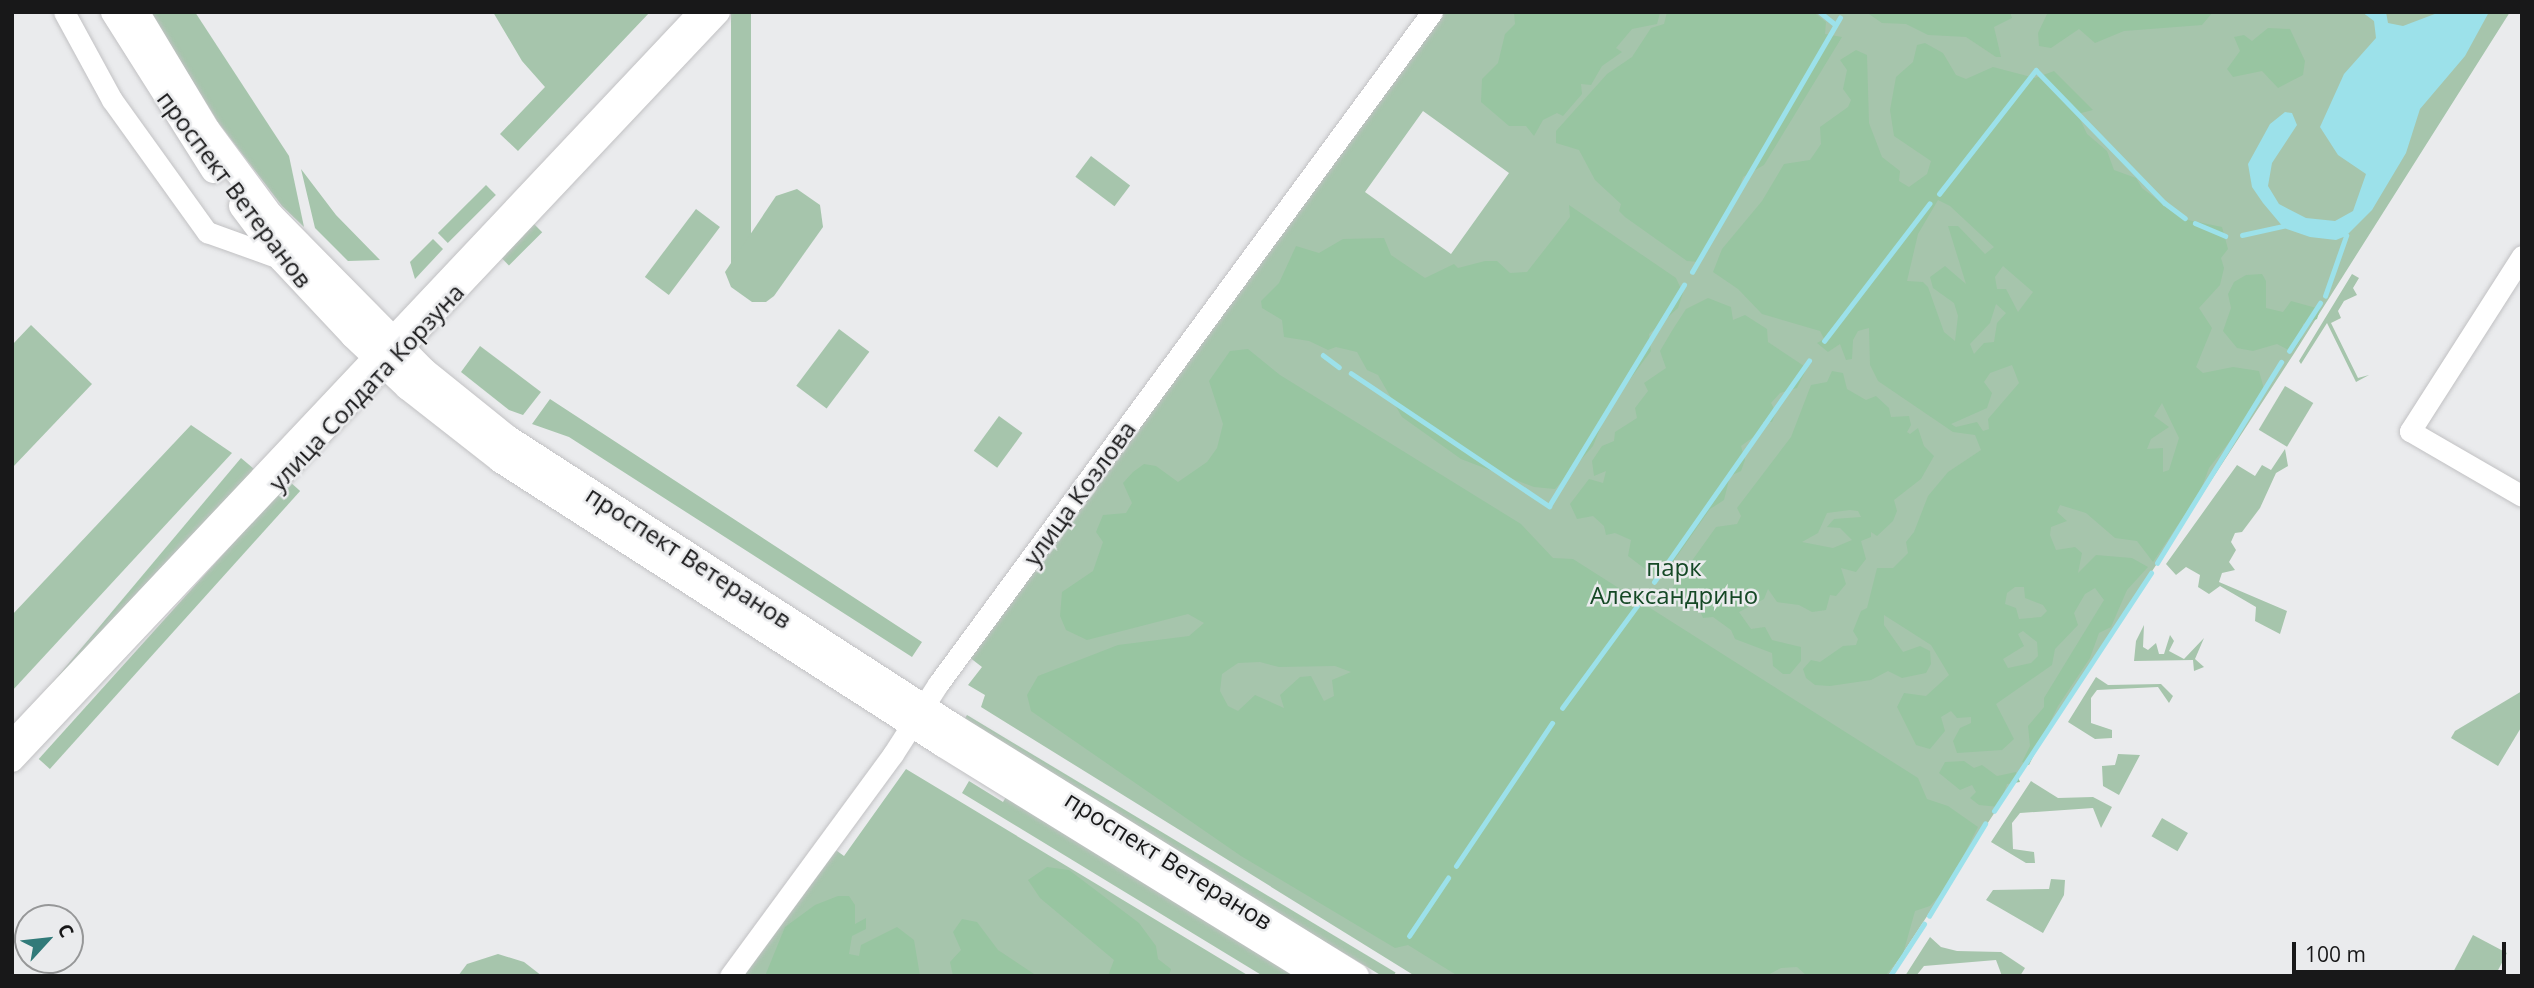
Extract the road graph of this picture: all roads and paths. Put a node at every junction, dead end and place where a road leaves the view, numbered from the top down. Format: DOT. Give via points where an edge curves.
graph roads {
  1 [pos="64,12"];
  2 [pos="114,12"];
  3 [pos="135,12"];
  4 [pos="698,12"];
  5 [pos="719,12"];
  6 [pos="1432,12"];
  7 [pos="2522,256"];
  8 [pos="282,260"];
  9 [pos="388,352"];
  10 [pos="2522,496"];
  11 [pos="918,715"];
  12 [pos="12,740"];
  13 [pos="12,761"];
  14 [pos="730,976"];
  15 [pos="1319,976"];
  16 [pos="1356,976"];
  1 -- 8 [label="street" via="112,100 207,232"];
  2 -- 8 [label="main road, проспект Ветеранов" via="192,140"];
  3 -- 9 [label="main road, проспект Ветеранов" via="207,130 270,215"];
  4 -- 9 [label="street, улица Солдата Корзуна"];
  5 -- 9 [label="street, улица Солдата Корзуна"];
  6 -- 11 [label="street, улица Козлова"];
  7 -- 10 [label="street" via="2410,431"];
  8 -- 9 [label="main road, проспект Ветеранов"];
  9 -- 11 [label="main road, проспект Ветеранов" via="573,483"];
  9 -- 12 [label="street, улица Солдата Корзуна"];
  9 -- 13 [label="street, улица Солдата Корзуна"];
  11 -- 14 [label="street, улица Козлова"];
  11 -- 15 [label="main road, проспект Ветеранов"];
  11 -- 16 [label="main road, проспект Ветеранов"];
}
